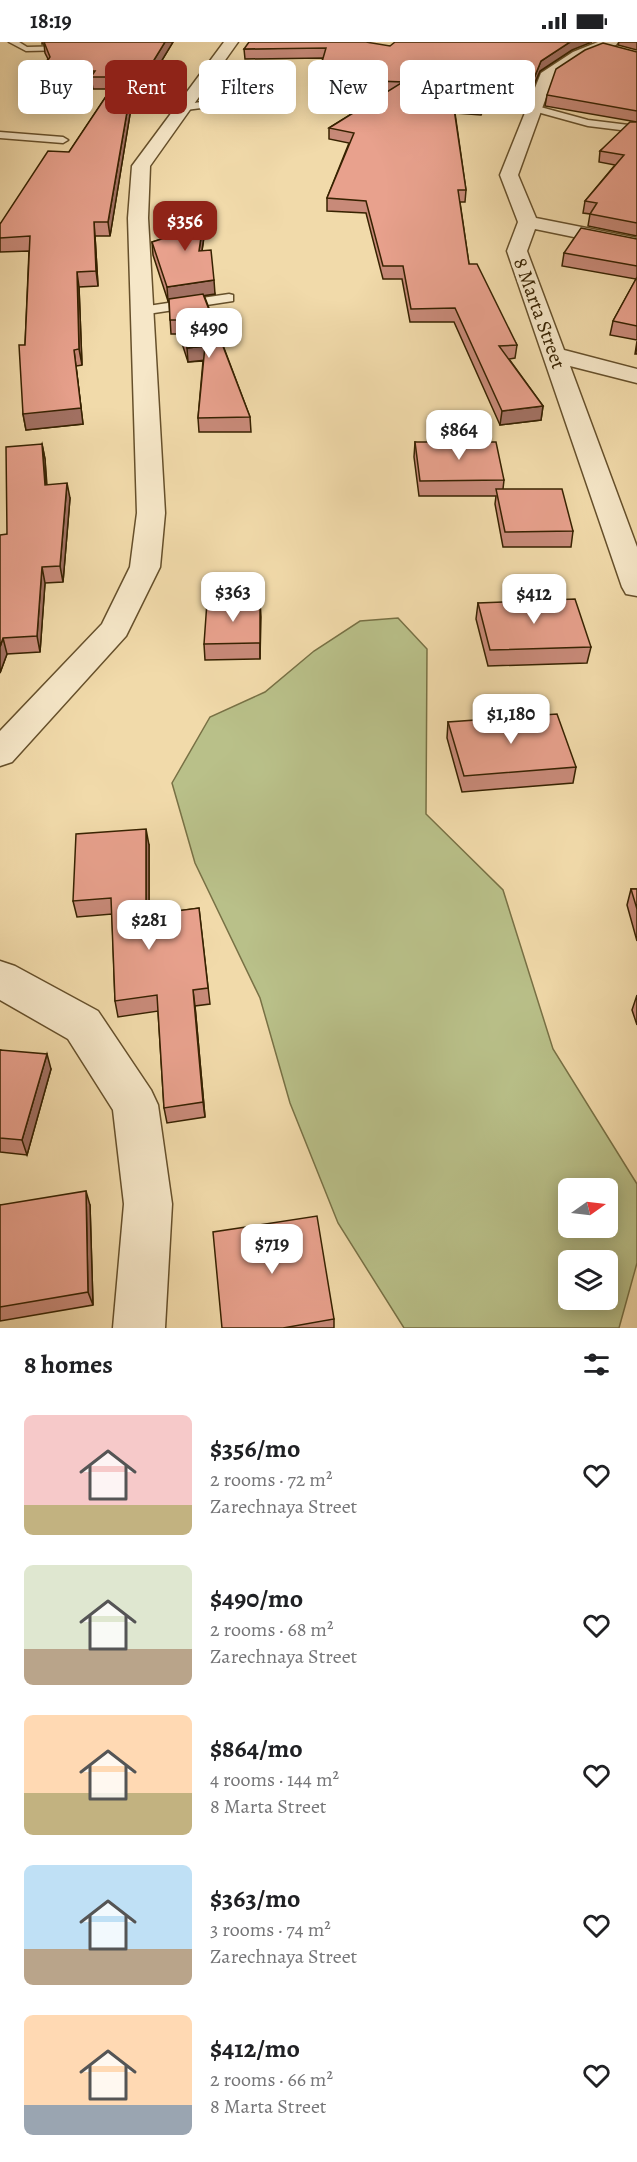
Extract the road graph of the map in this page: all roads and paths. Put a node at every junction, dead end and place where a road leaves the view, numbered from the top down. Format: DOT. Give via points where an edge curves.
graph roads {
  1 [pos="13,42"];
  2 [pos="231,42"];
  3 [pos="606,45"];
  4 [pos="80,48"];
  5 [pos="624,54"];
  6 [pos="535,103"];
  7 [pos="187,106"];
  8 [pos="535,109"];
  9 [pos="181,114"];
  10 [pos="531,114"];
  11 [pos="637,129"];
  12 [pos="0,135"];
  13 [pos="63,140"];
  14 [pos="528,222"];
  15 [pos="637,244"];
  16 [pos="229,298"];
  17 [pos="141,311"];
  18 [pos="556,355"];
  19 [pos="637,376"];
  20 [pos="637,587"];
  21 [pos="0,753"];
  22 [pos="0,979"];
  23 [pos="140,1328"];
  1 -- 4 [label="lane" via="26,49"];
  2 -- 7 [label="street"];
  3 -- 5 [label="street"];
  3 -- 6 [label="street, 8 Marta Street" via="578,55 546,76"];
  8 -- 11 [label="lane" via="588,123"];
  9 -- 17 [label="street" via="141,166"];
  10 -- 14 [label="street, 8 Marta Street" via="509,175"];
  12 -- 13 [label="lane"];
  14 -- 15 [label="street"];
  14 -- 18 [label="street, 8 Marta Street" via="516,250"];
  16 -- 17 [label="lane"];
  17 -- 21 [label="street" via="152,513 145,567 115,629"];
  18 -- 19 [label="street"];
  18 -- 20 [label="street, 8 Marta Street"];
  22 -- 23 [label="street" via="83,1025 135,1105 148,1204"];
}
